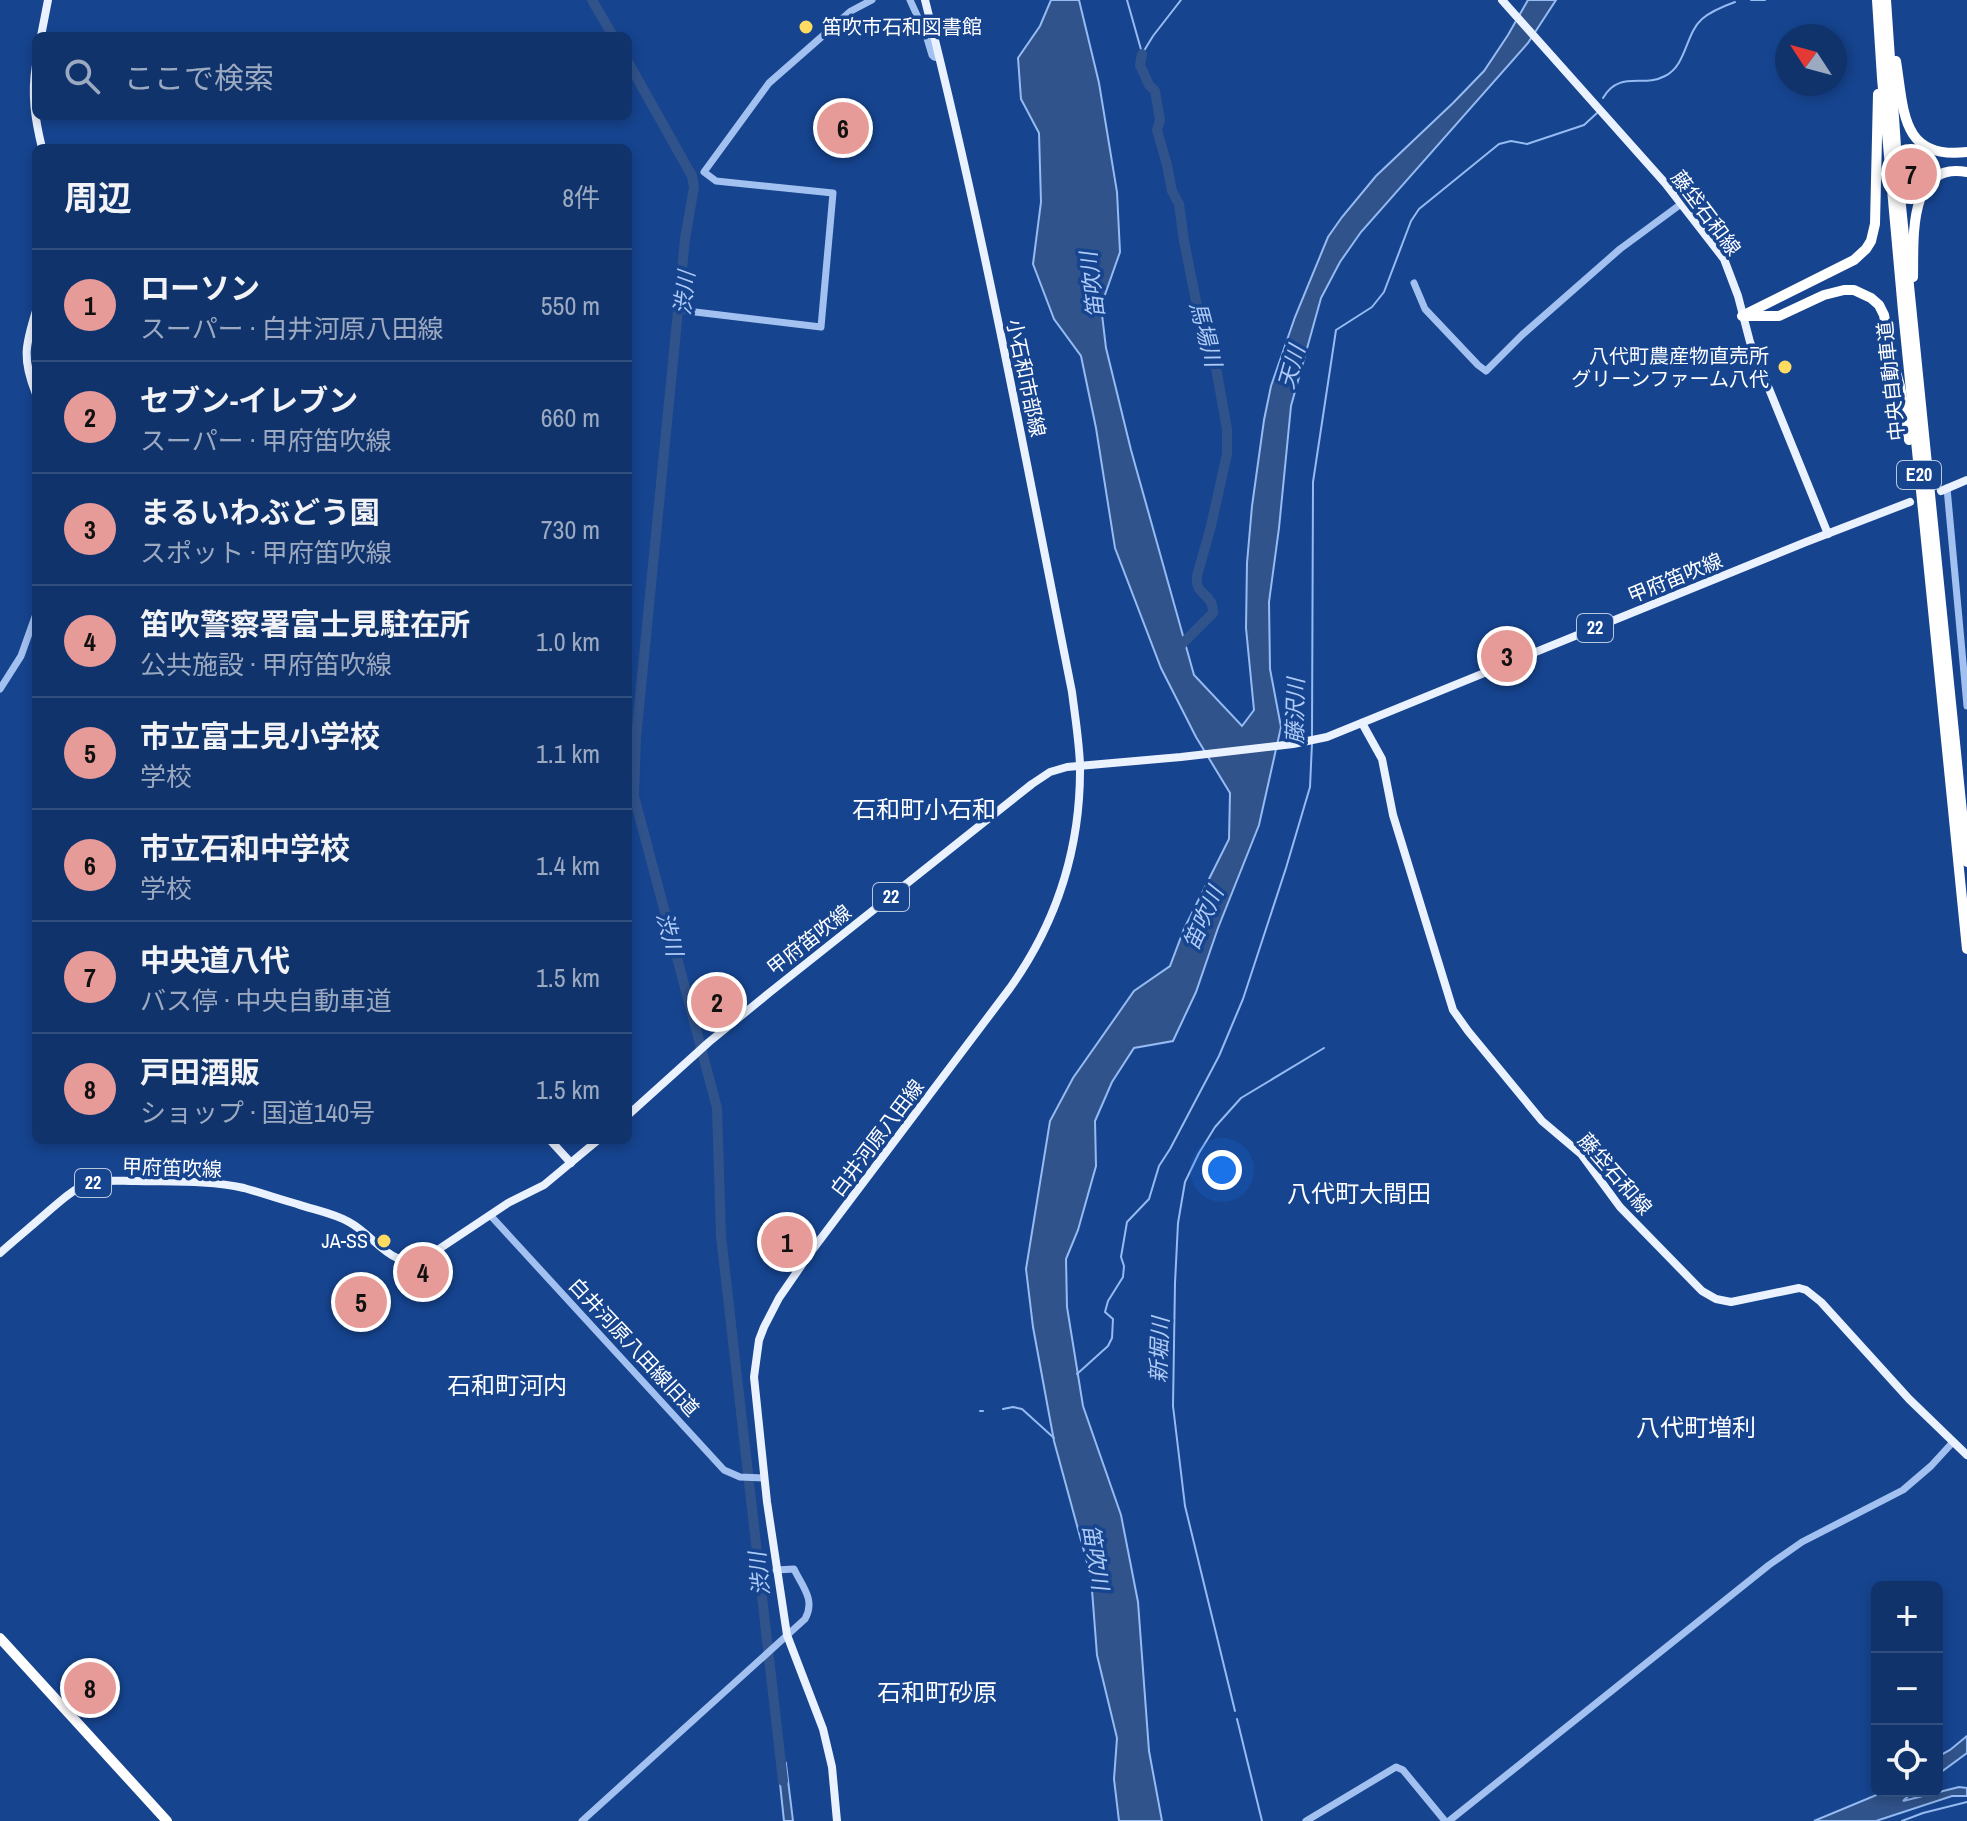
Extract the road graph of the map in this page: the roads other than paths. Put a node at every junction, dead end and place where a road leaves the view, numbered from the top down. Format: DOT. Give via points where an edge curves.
graph roads {
  1 [pos="48,0"];
  2 [pos="872,0"];
  3 [pos="910,0"];
  4 [pos="925,0"];
  5 [pos="1502,0"];
  6 [pos="1876,0"];
  7 [pos="1886,0"];
  8 [pos="42,32"];
  9 [pos="939,58"];
  10 [pos="36,120"];
  11 [pos="41,144"];
  12 [pos="1967,152"];
  13 [pos="1967,172"];
  14 [pos="1681,204"];
  15 [pos="1414,283"];
  16 [pos="687,311"];
  17 [pos="1742,316"];
  18 [pos="32,325"];
  19 [pos="32,382"];
  20 [pos="1923,430"];
  21 [pos="1967,480"];
  22 [pos="1944,489"];
  23 [pos="1910,502"];
  24 [pos="1923,521"];
  25 [pos="1828,534"];
  26 [pos="32,625"];
  27 [pos="0,689"];
  28 [pos="1967,706"];
  29 [pos="1362,723"];
  30 [pos="1083,765"];
  31 [pos="1967,862"];
  32 [pos="1967,949"];
  33 [pos="632,1111"];
  34 [pos="554,1144"];
  35 [pos="593,1144"];
  36 [pos="571,1163"];
  37 [pos="490,1215"];
  38 [pos="0,1253"];
  39 [pos="1953,1442"];
  40 [pos="1967,1455"];
  41 [pos="760,1479"];
  42 [pos="776,1570"];
  43 [pos="787,1635"];
  44 [pos="0,1638"];
  45 [pos="167,1821"];
  46 [pos="582,1821"];
  47 [pos="837,1821"];
  48 [pos="1306,1821"];
  49 [pos="1447,1821"];
  1 -- 8 [label="main road"];
  2 -- 16 [label="street" via="851,11 769,83 704,172 716,181 833,193 821,327"];
  3 -- 9 [label="street" via="932,55"];
  4 -- 9 [label="main road, 小石和市部線"];
  5 -- 14 [label="main road, 藤垈石和線"];
  6 -- 17 [label="highway" via="1871,241 1847,264"];
  6 -- 24 [label="highway, 中央自動車道 / E20"];
  7 -- 12 [label="highway" via="1902,104 1913,135 1934,151"];
  7 -- 20 [label="highway, 中央自動車道 / E20"];
  9 -- 30 [label="main road, 小石和市部線" via="982,245"];
  10 -- 11 [label="main road"];
  13 -- 20 [label="highway" via="1933,180 1917,207 1913,287"];
  14 -- 15 [label="street" via="1609,258 1486,371 1425,309"];
  14 -- 17 [label="main road, 藤垈石和線" via="1724,259"];
  17 -- 24 [label="highway" via="1779,316 1844,290 1863,293 1879,305 1900,386"];
  17 -- 25 [label="main road, 藤垈石和線"];
  18 -- 19 [label="main road" via="26,357"];
  20 -- 31 [label="highway, 中央自動車道 / E20"];
  21 -- 22 [label="main road"];
  22 -- 28 [label="street"];
  23 -- 25 [label="main road, 甲府笛吹線 / 22"];
  24 -- 32 [label="highway, 中央自動車道 / E20"];
  25 -- 29 [label="main road, 甲府笛吹線 / 22"];
  26 -- 27 [label="street"];
  29 -- 30 [label="main road, 甲府笛吹線 / 22" via="1297,744"];
  29 -- 39 [label="main road, 藤垈石和線" via="1382,759 1393,815 1453,1010 1503,1075 1702,1291 1731,1302 1806,1290"];
  30 -- 33 [label="main road, 甲府笛吹線 / 22" via="1056,770 1032,784 803,965"];
  30 -- 41 [label="main road, 白井河原八田線" via="1071,858 1035,950 810,1253 764,1327 754,1377"];
  34 -- 36 [label="main road"];
  35 -- 36 [label="main road, 甲府笛吹線 / 22"];
  36 -- 37 [label="main road, 甲府笛吹線 / 22"];
  37 -- 38 [label="main road, 甲府笛吹線 / 22" via="427,1257 405,1261 339,1217 244,1188 98,1182 69,1195"];
  37 -- 41 [label="street, 白井河原八田線旧道" via="724,1470"];
  39 -- 40 [label="main road, 藤垈石和線"];
  39 -- 49 [label="street" via="1903,1490 1796,1545 1769,1565"];
  41 -- 42 [label="main road, 白井河原八田線"];
  42 -- 43 [label="main road, 白井河原八田線"];
  42 -- 43 [label="street" via="794,1569 810,1602 805,1619"];
  43 -- 46 [label="street"];
  43 -- 47 [label="main road, 白井河原八田線" via="823,1729"];
  44 -- 45 [label="highway"];
  48 -- 49 [label="street" via="1396,1767"];
}
